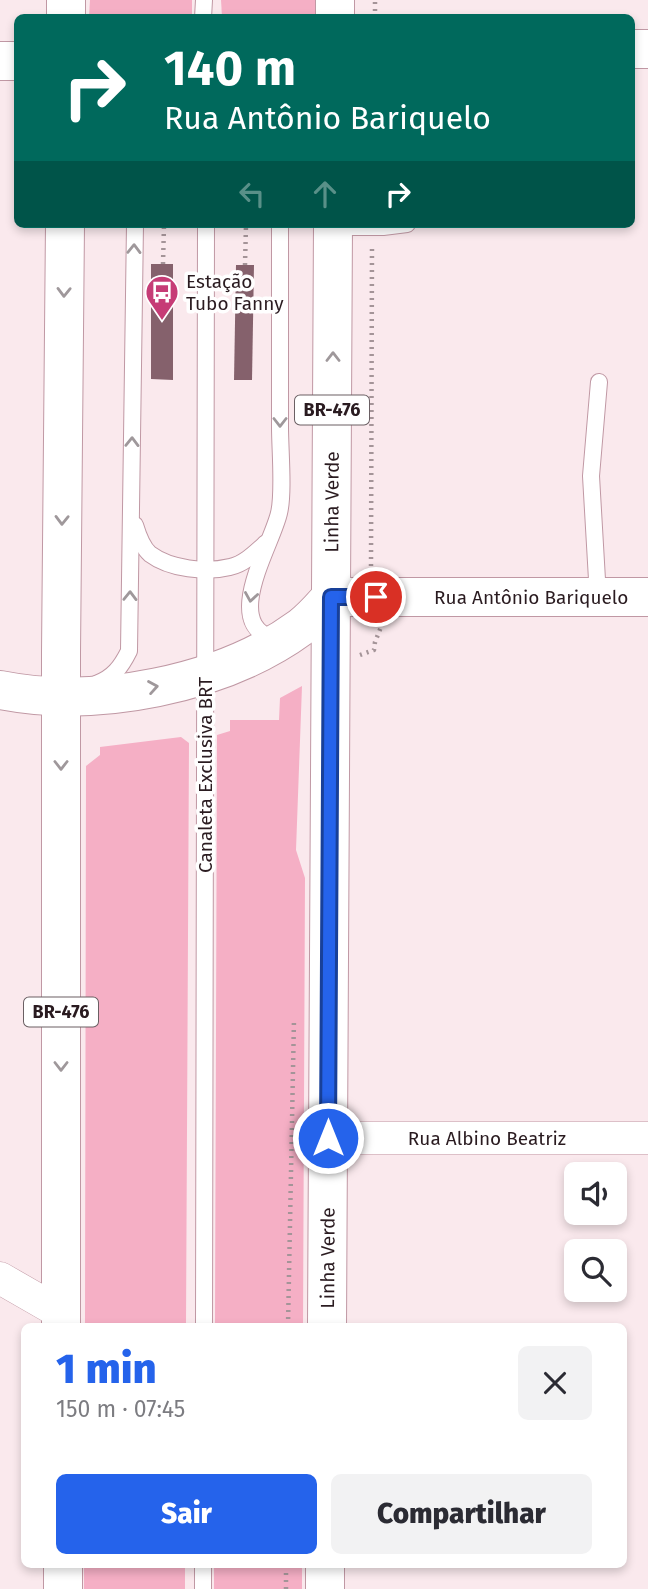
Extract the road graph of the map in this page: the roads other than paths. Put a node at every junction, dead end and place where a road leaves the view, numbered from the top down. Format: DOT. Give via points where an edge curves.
graph roads {
  1 [pos="65,228"];
  2 [pos="135,228"];
  3 [pos="206,228"];
  4 [pos="280,228"];
  5 [pos="333,228"];
  6 [pos="599,382"];
  7 [pos="132,510"];
  8 [pos="270,539"];
  9 [pos="206,569"];
  10 [pos="331,597"];
  11 [pos="598,597"];
  12 [pos="648,597"];
  13 [pos="281,641"];
  14 [pos="205,674"];
  15 [pos="0,690"];
  16 [pos="61,697"];
  17 [pos="328,1138"];
  18 [pos="648,1138"];
  19 [pos="0,1278"];
  20 [pos="61,1320"];
  21 [pos="204,1323"];
  22 [pos="327,1323"];
  23 [pos="63,1568"];
  24 [pos="203,1568"];
  25 [pos="325,1568"];
  26 [pos="63,1589"];
  27 [pos="203,1589"];
  28 [pos="325,1589"];
  1 -- 16 [label="main road, BR-476, one-way"];
  7 -- 2 [label="lane, one-way"];
  3 -- 9 [label="lane, Canaleta Exclusiva BRT"];
  4 -- 8 [label="lane, one-way" via="280,512"];
  10 -- 5 [label="main road, Linha Verde / BR-476, one-way"];
  6 -- 11 [label="lane" via="591,476"];
  7 -- 9 [label="lane" via="138,537 149,553 175,566"];
  16 -- 7 [label="lane, one-way" via="107,681 129,651"];
  8 -- 9 [label="lane" via="231,568"];
  8 -- 13 [label="lane, one-way" via="249,610 264,636"];
  9 -- 14 [label="lane, Canaleta Exclusiva BRT"];
  10 -- 11 [label="main road, Rua Antônio Bariquelo"];
  10 -- 13 [label="main road"];
  10 -- 17 [label="main road, Linha Verde / BR-476"];
  11 -- 12 [label="main road, Rua Antônio Bariquelo"];
  13 -- 14 [label="main road"];
  16 -- 14 [label="main road, one-way" via="121,692"];
  14 -- 21 [label="lane, Canaleta Exclusiva BRT"];
  15 -- 16 [label="main road"];
  16 -- 20 [label="main road, BR-476, one-way"];
  17 -- 18 [label="street, Rua Albino Beatriz"];
  17 -- 22 [label="main road, Linha Verde / BR-476"];
  19 -- 20 [label="street"];
  23 -- 26 [label="main road"];
  24 -- 27 [label="lane"];
  25 -- 28 [label="main road"];
}
